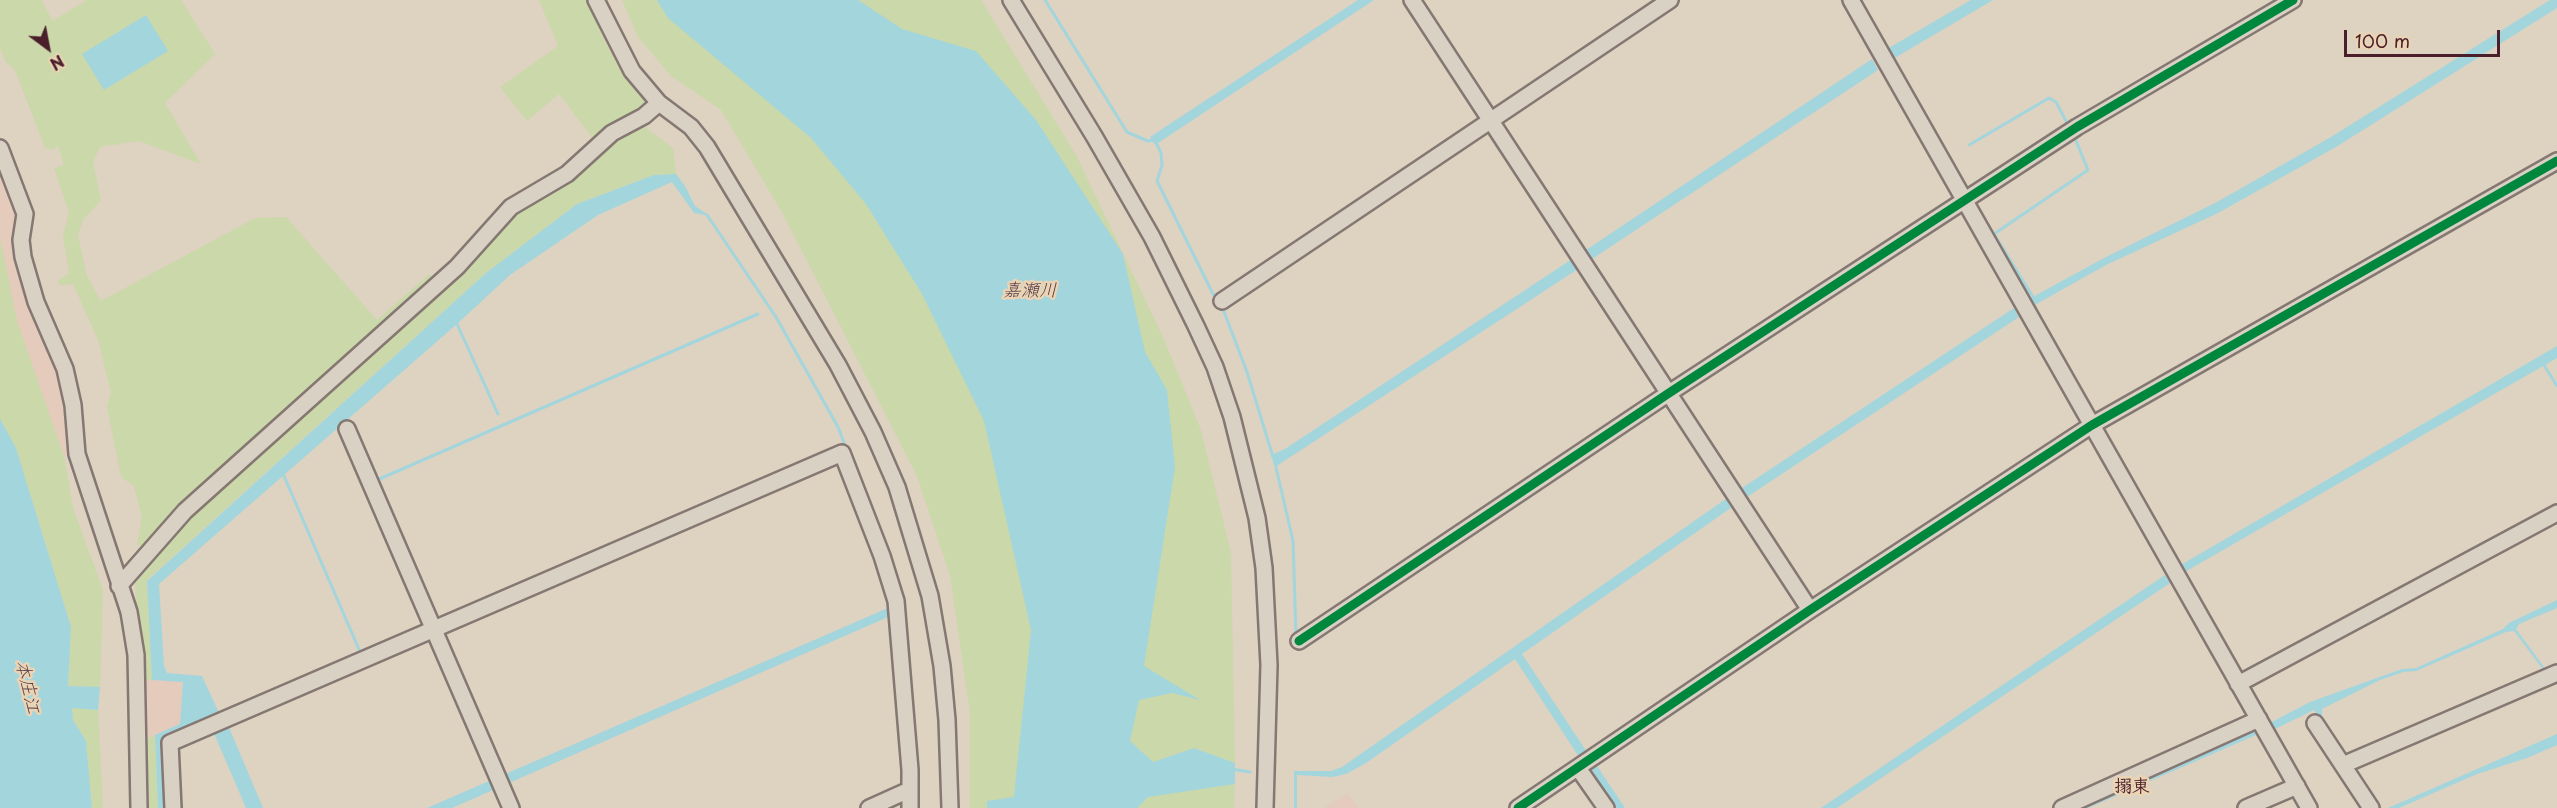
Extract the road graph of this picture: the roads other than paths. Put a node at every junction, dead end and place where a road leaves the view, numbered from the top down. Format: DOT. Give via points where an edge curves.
graph roads {
  1 [pos="596,0"];
  2 [pos="1011,0"];
  3 [pos="1412,0"];
  4 [pos="1671,0"];
  5 [pos="1851,0"];
  6 [pos="2293,0"];
  7 [pos="658,103"];
  8 [pos="1490,120"];
  9 [pos="0,148"];
  10 [pos="2557,161"];
  11 [pos="1966,199"];
  12 [pos="1222,301"];
  13 [pos="1669,393"];
  14 [pos="2092,425"];
  15 [pos="347,429"];
  16 [pos="2557,513"];
  17 [pos="119,586"];
  18 [pos="1810,610"];
  19 [pos="434,630"];
  20 [pos="1299,641"];
  21 [pos="2557,673"];
  22 [pos="2238,684"];
  23 [pos="2259,720"];
  24 [pos="2315,723"];
  25 [pos="2343,765"];
  26 [pos="1578,768"];
  27 [pos="2297,786"];
  28 [pos="909,790"];
  29 [pos="139,808"];
  30 [pos="173,808"];
  31 [pos="511,808"];
  32 [pos="869,808"];
  33 [pos="910,808"];
  34 [pos="950,808"];
  35 [pos="1265,808"];
  36 [pos="1518,808"];
  37 [pos="1605,808"];
  38 [pos="2062,808"];
  39 [pos="2246,808"];
  40 [pos="2309,808"];
  41 [pos="2371,808"];
  1 -- 7 [label="street" via="632,71"];
  2 -- 35 [label="street" via="1152,237 1201,336 1232,417 1255,508 1264,568 1269,665"];
  3 -- 8 [label="street"];
  4 -- 8 [label="street"];
  5 -- 11 [label="street"];
  6 -- 11 [label="street" via="2097,115"];
  7 -- 17 [label="street" via="644,116 612,133 567,174 511,207 457,267 185,511"];
  7 -- 34 [label="street" via="691,127 707,147 838,365 897,487 930,596 942,666"];
  8 -- 12 [label="street"];
  8 -- 13 [label="street"];
  9 -- 17 [label="street" via="25,214 23,257 36,302 65,369 77,454"];
  10 -- 14 [label="street"];
  11 -- 13 [label="street"];
  11 -- 14 [label="street"];
  13 -- 18 [label="street"];
  13 -- 20 [label="street"];
  14 -- 18 [label="street"];
  14 -- 22 [label="street"];
  15 -- 19 [label="street"];
  16 -- 22 [label="street"];
  17 -- 29 [label="street" via="129,612 136,655"];
  18 -- 26 [label="street"];
  19 -- 28 [label="street" via="842,453 896,601"];
  19 -- 30 [label="street" via="170,743"];
  19 -- 31 [label="street"];
  21 -- 25 [label="street"];
  22 -- 23 [label="street"];
  23 -- 27 [label="street"];
  23 -- 38 [label="street"];
  24 -- 25 [label="street"];
  25 -- 41 [label="street"];
  26 -- 36 [label="street"];
  26 -- 37 [label="street"];
  27 -- 39 [label="street"];
  27 -- 40 [label="street"];
  28 -- 32 [label="street"];
  28 -- 33 [label="street"];
}
